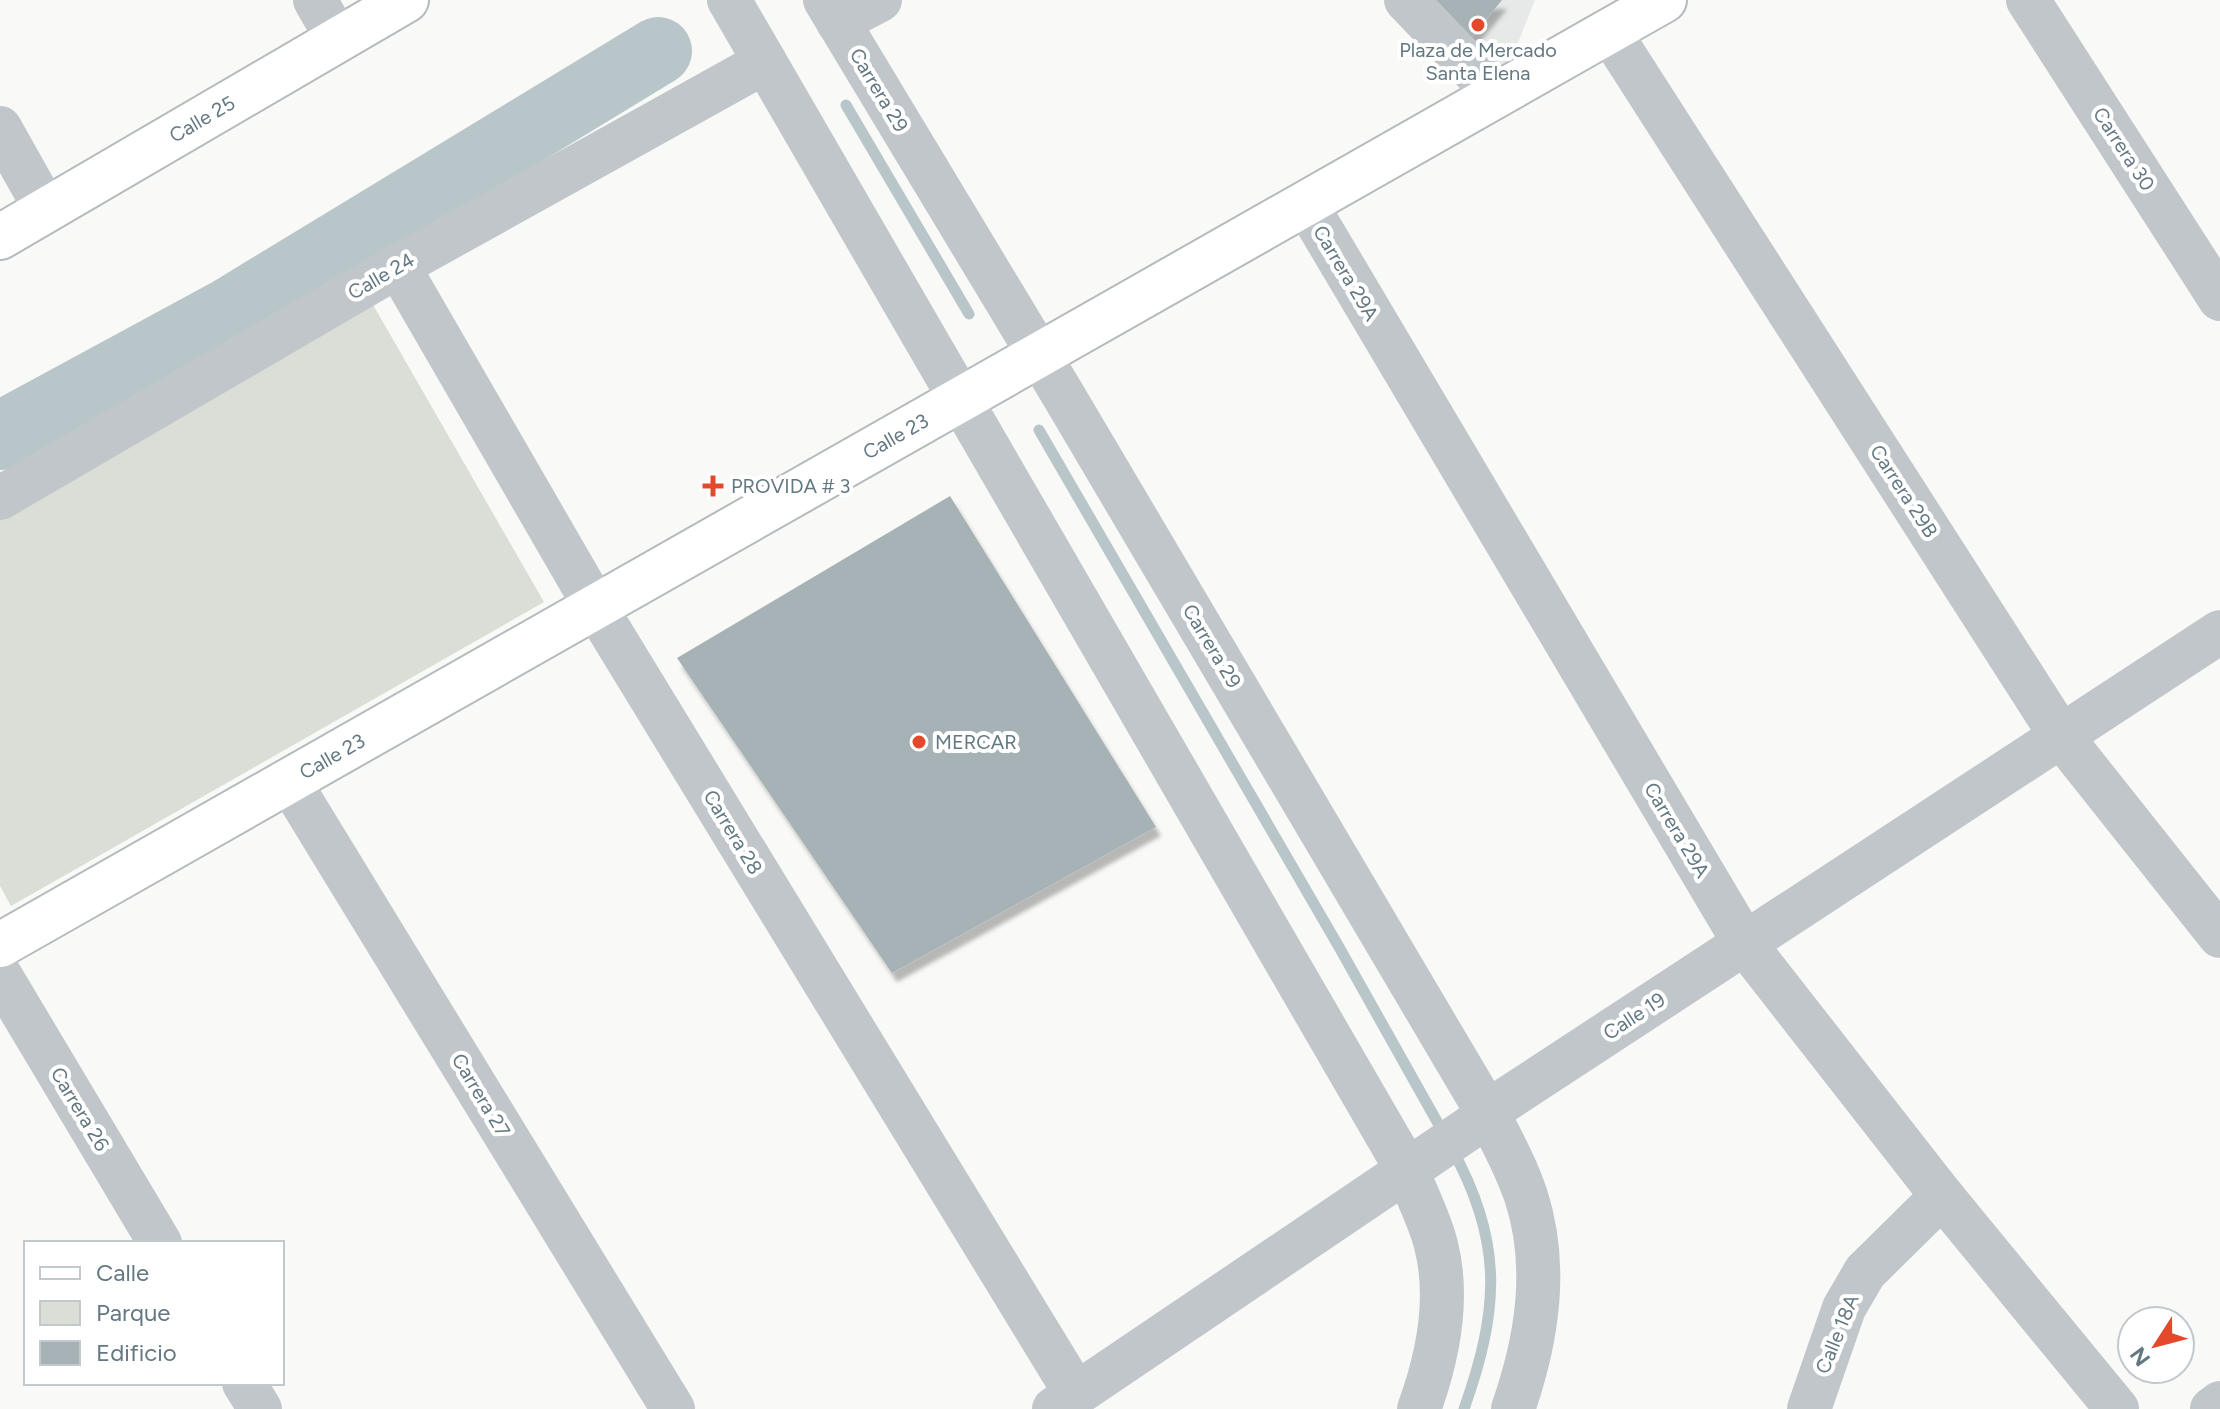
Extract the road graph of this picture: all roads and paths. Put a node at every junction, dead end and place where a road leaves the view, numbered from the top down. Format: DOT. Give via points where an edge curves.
graph roads {
  1 [pos="315,0"];
  2 [pos="406,0"];
  3 [pos="729,0"];
  4 [pos="880,0"];
  5 [pos="1406,0"];
  6 [pos="1664,0"];
  7 [pos="2028,0"];
  8 [pos="832,11"];
  9 [pos="1609,31"];
  10 [pos="338,40"];
  11 [pos="765,62"];
  12 [pos="1497,95"];
  13 [pos="0,128"];
  14 [pos="1306,204"];
  15 [pos="46,210"];
  16 [pos="0,237"];
  17 [pos="398,266"];
  18 [pos="2220,299"];
  19 [pos="1039,356"];
  20 [pos="961,400"];
  21 [pos="0,498"];
  22 [pos="596,608"];
  23 [pos="2220,632"];
  24 [pos="2061,736"];
  25 [pos="289,781"];
  26 [pos="2220,936"];
  27 [pos="1745,944"];
  28 [pos="0,945"];
  29 [pos="0,975"];
  30 [pos="1481,1118"];
  31 [pos="1418,1162"];
  32 [pos="1942,1196"];
  33 [pos="159,1241"];
  34 [pos="245,1385"];
  35 [pos="1065,1402"];
  36 [pos="2220,1403"];
  37 [pos="260,1409"];
  38 [pos="673,1409"];
  39 [pos="1419,1409"];
  40 [pos="1513,1409"];
  41 [pos="1809,1409"];
  42 [pos="2117,1409"];
  43 [pos="2212,1409"];
  1 -- 10 [label="street"];
  2 -- 10 [label="main road, Calle 25"];
  3 -- 11 [label="street"];
  4 -- 8 [label="street"];
  5 -- 12 [label="street"];
  6 -- 9 [label="main road, Calle 23"];
  7 -- 18 [label="street, Carrera 30"];
  8 -- 19 [label="street, Carrera 29"];
  9 -- 12 [label="main road, Calle 23"];
  9 -- 24 [label="street, Carrera 29B"];
  10 -- 15 [label="main road, Calle 25"];
  11 -- 17 [label="street, Calle 24"];
  11 -- 20 [label="street"];
  12 -- 14 [label="main road, Calle 23"];
  13 -- 15 [label="street"];
  14 -- 19 [label="main road, Calle 23"];
  14 -- 27 [label="street, Carrera 29A"];
  15 -- 16 [label="main road, Calle 25"];
  17 -- 21 [label="street, Calle 24"];
  17 -- 22 [label="street, Carrera 28"];
  19 -- 20 [label="main road, Calle 23"];
  19 -- 30 [label="street, Carrera 29"];
  20 -- 22 [label="main road, Calle 23"];
  20 -- 31 [label="street"];
  22 -- 25 [label="main road, Calle 23"];
  22 -- 35 [label="street, Carrera 28"];
  23 -- 24 [label="street, Calle 19"];
  24 -- 26 [label="street, Carrera 29B"];
  24 -- 27 [label="street, Calle 19"];
  25 -- 28 [label="main road, Calle 23"];
  25 -- 38 [label="street, Carrera 27"];
  27 -- 30 [label="street, Calle 19"];
  27 -- 32 [label="street, Carrera 29A"];
  29 -- 33 [label="street, Carrera 26"];
  30 -- 31 [label="street, Calle 19"];
  30 -- 40 [label="street, Carrera 29" via="1512,1160 1527,1198 1538,1253 1538,1314"];
  31 -- 35 [label="street, Calle 19"];
  31 -- 39 [label="street" via="1442,1294 1441,1329"];
  32 -- 41 [label="street, Calle 18A" via="1865,1272 1844,1308"];
  32 -- 42 [label="street, Carrera 29A"];
  34 -- 37 [label="street"];
  36 -- 43 [label="street"];
}
